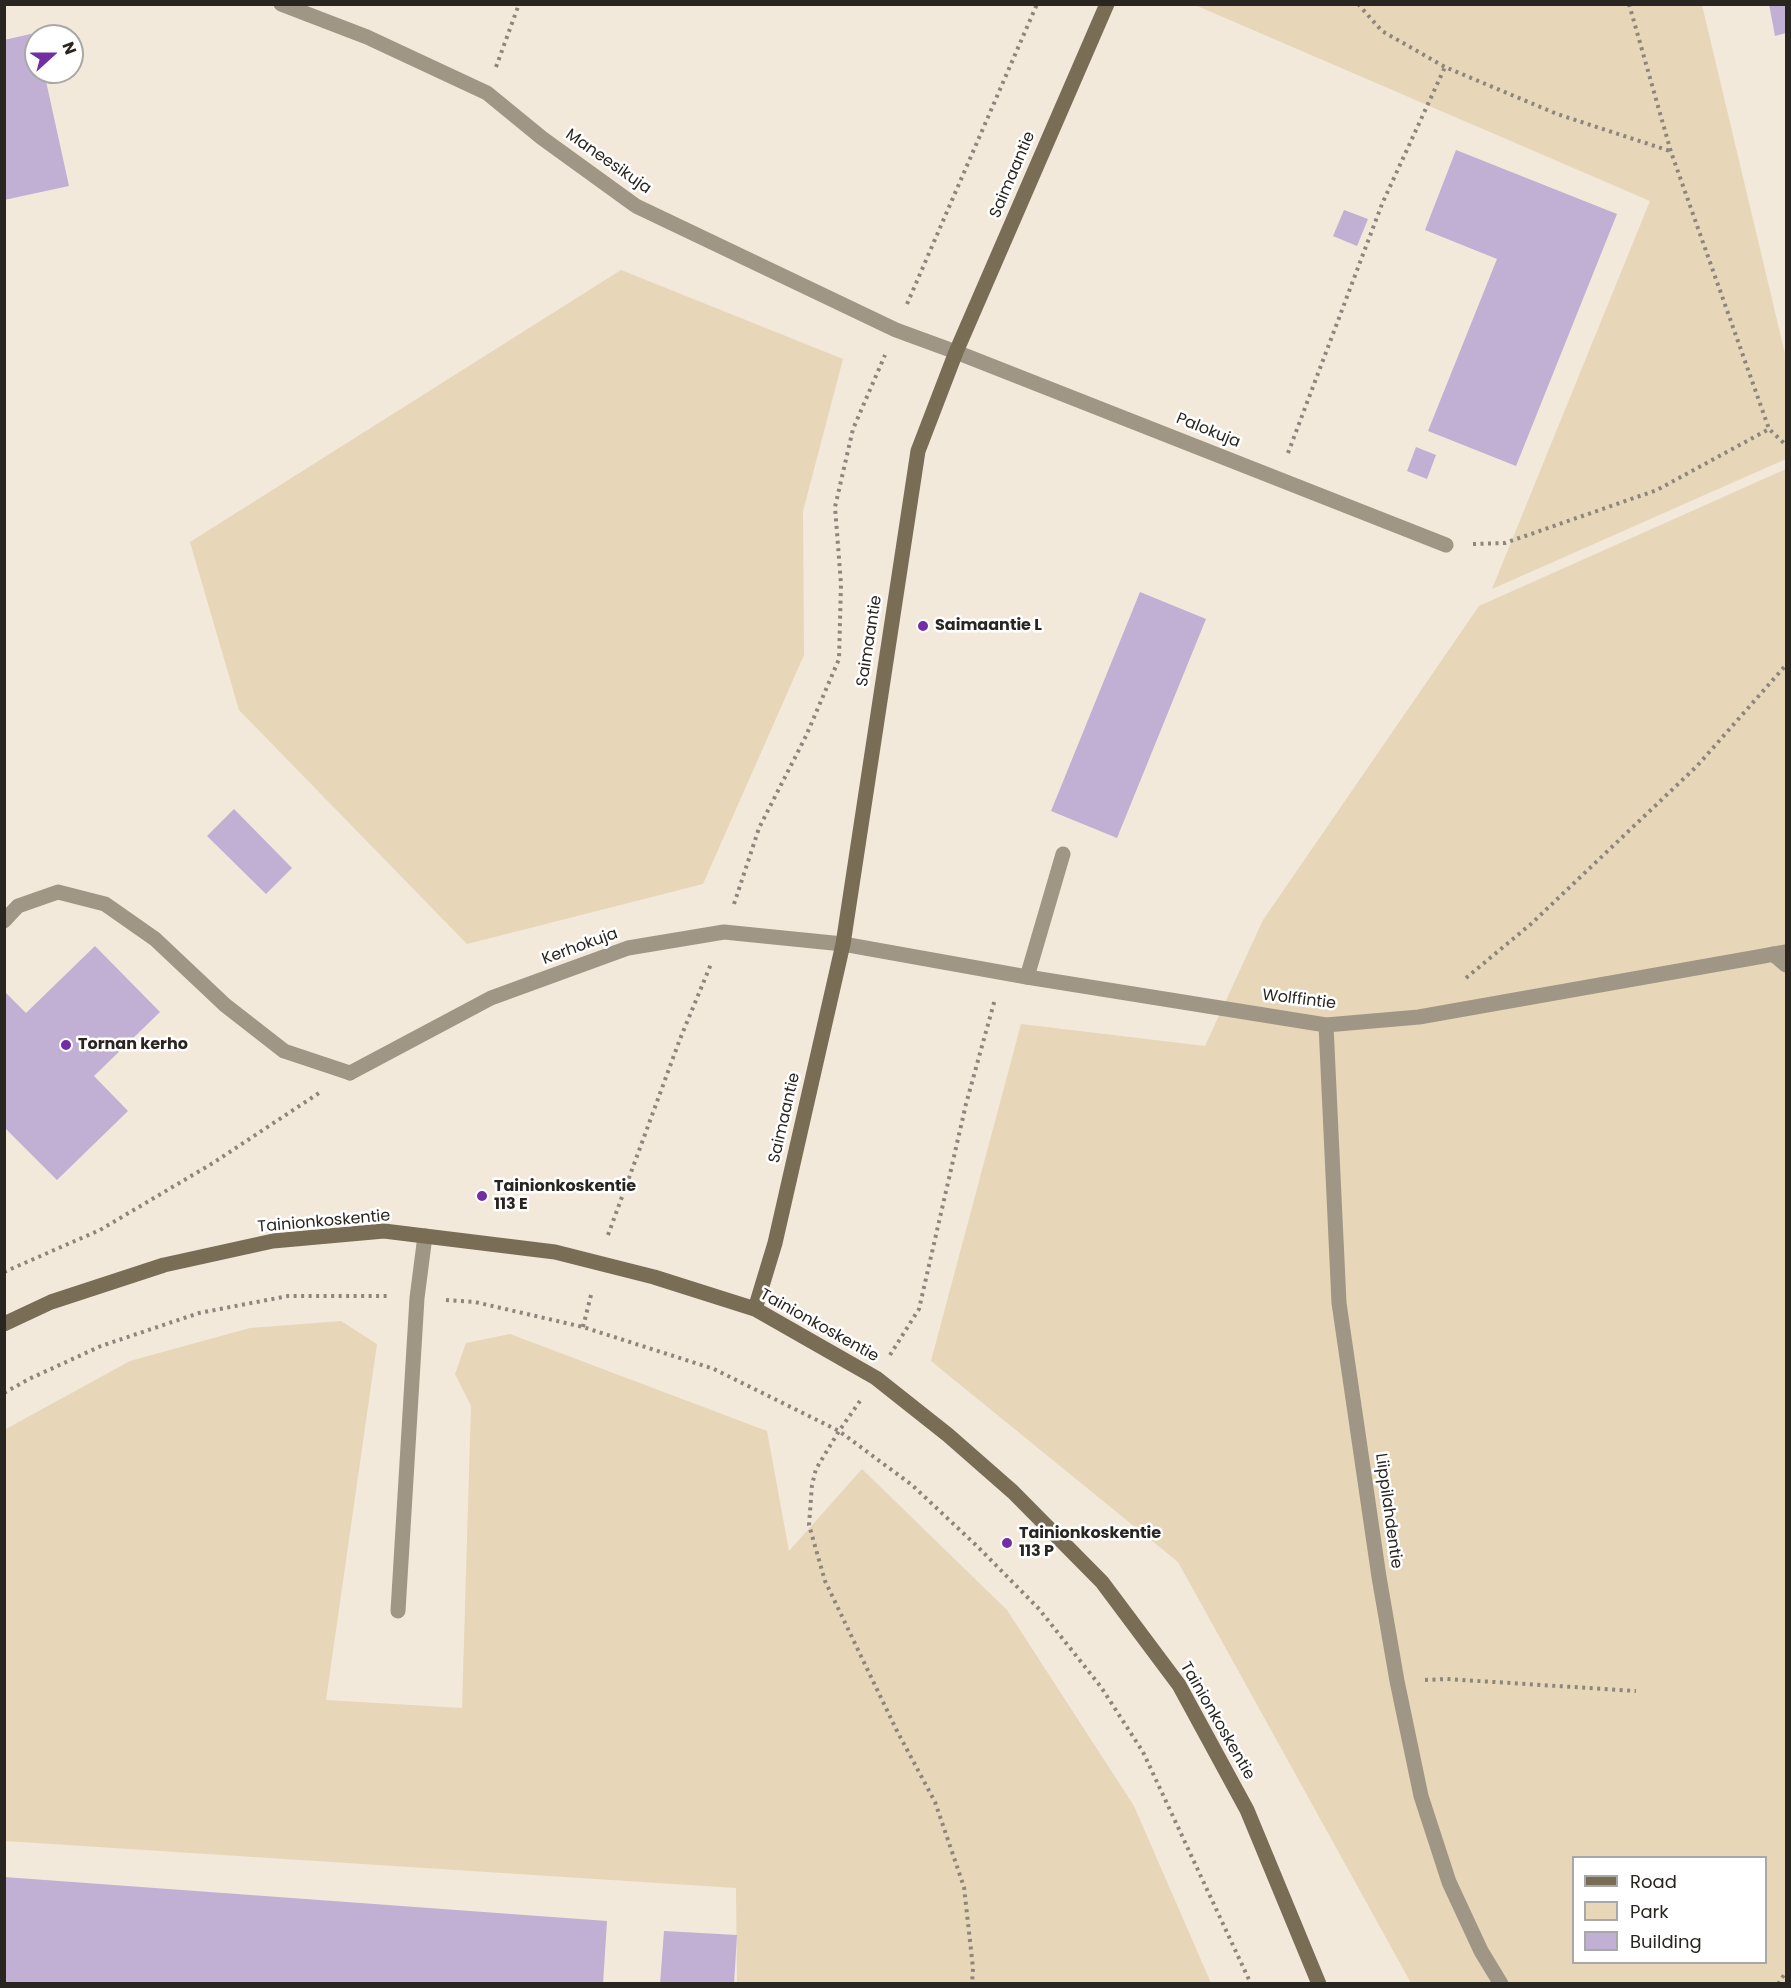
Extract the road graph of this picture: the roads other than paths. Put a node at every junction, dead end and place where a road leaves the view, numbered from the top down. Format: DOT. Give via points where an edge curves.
graph roads {
  1 [pos="281,4"];
  2 [pos="1107,4"];
  3 [pos="956,351"];
  4 [pos="1446,545"];
  5 [pos="1063,854"];
  6 [pos="4,921"];
  7 [pos="843,944"];
  8 [pos="1780,953"];
  9 [pos="1786,965"];
  10 [pos="1027,976"];
  11 [pos="1326,1025"];
  12 [pos="425,1236"];
  13 [pos="755,1309"];
  14 [pos="4,1324"];
  15 [pos="398,1611"];
  16 [pos="1319,1983"];
  17 [pos="1501,1983"];
  1 -- 3 [label="street, Maneesikuja" via="367,37 487,93 636,206 896,330"];
  2 -- 3 [label="street, Saimaantie"];
  3 -- 4 [label="street, Palokuja"];
  3 -- 7 [label="street, Saimaantie" via="918,451"];
  5 -- 10 [label="street"];
  6 -- 7 [label="street, Kerhokuja" via="18,906 58,892 105,904 155,939 225,1005 284,1052 350,1073 491,998 628,948 724,932"];
  7 -- 10 [label="street, Wolffintie"];
  7 -- 13 [label="street, Saimaantie" via="775,1243"];
  8 -- 9 [label="street"];
  8 -- 11 [label="street, Wolffintie" via="1419,1017"];
  10 -- 11 [label="street, Wolffintie"];
  11 -- 17 [label="street, Liippilahdentie" via="1339,1303 1397,1681 1421,1796 1449,1882 1481,1951"];
  12 -- 13 [label="street, Tainionkoskentie" via="555,1252 654,1277"];
  12 -- 14 [label="street, Tainionkoskentie" via="384,1231 273,1241 164,1266 51,1302"];
  12 -- 15 [label="street" via="417,1298"];
  13 -- 16 [label="street, Tainionkoskentie" via="876,1378 1014,1492 1102,1582 1179,1684 1247,1810"];
}
